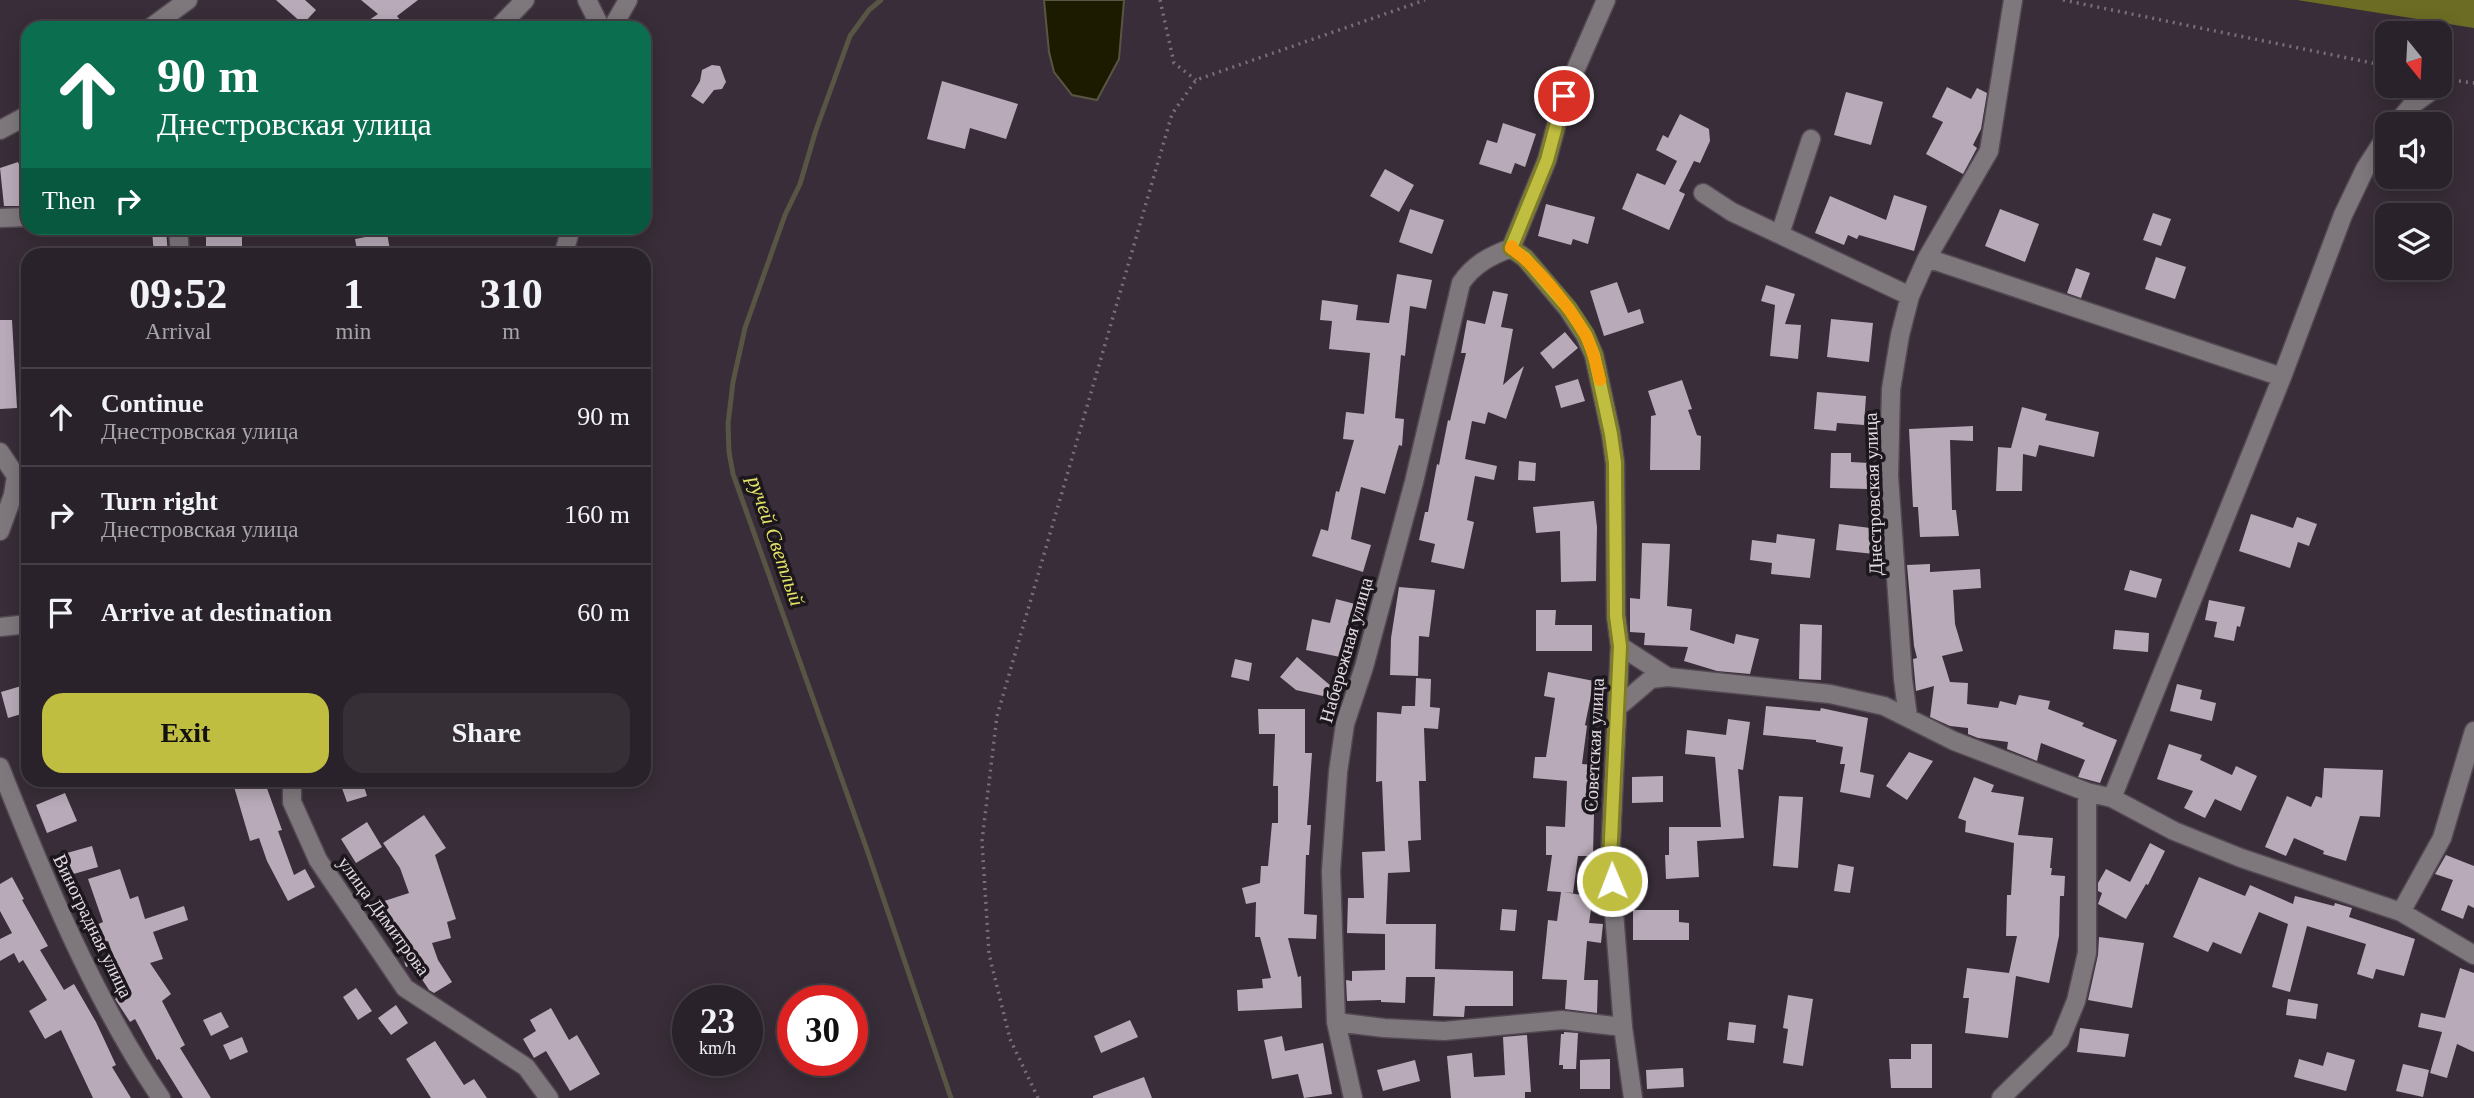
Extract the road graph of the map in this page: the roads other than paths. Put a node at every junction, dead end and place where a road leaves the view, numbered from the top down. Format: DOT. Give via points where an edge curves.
graph roads {
  1 [pos="188,0"];
  2 [pos="525,0"];
  3 [pos="587,0"];
  4 [pos="628,0"];
  5 [pos="1606,0"];
  6 [pos="2013,0"];
  7 [pos="160,21"];
  8 [pos="505,21"];
  9 [pos="598,21"];
  10 [pos="616,21"];
  11 [pos="2421,98"];
  12 [pos="2406,112"];
  13 [pos="21,119"];
  14 [pos="0,130"];
  15 [pos="1811,139"];
  16 [pos="2375,154"];
  17 [pos="1703,193"];
  18 [pos="21,217"];
  19 [pos="0,218"];
  20 [pos="1780,234"];
  21 [pos="1511,248"];
  22 [pos="1927,258"];
  23 [pos="1910,296"];
  24 [pos="2282,377"];
  25 [pos="0,452"];
  26 [pos="21,479"];
  27 [pos="21,482"];
  28 [pos="0,531"];
  29 [pos="21,624"];
  30 [pos="0,626"];
  31 [pos="1620,646"];
  32 [pos="1668,677"];
  33 [pos="1617,708"];
  34 [pos="1908,717"];
  35 [pos="2474,731"];
  36 [pos="0,767"];
  37 [pos="292,787"];
  38 [pos="2087,792"];
  39 [pos="2112,798"];
  40 [pos="2400,912"];
  41 [pos="2474,955"];
  42 [pos="1336,1022"];
  43 [pos="1623,1027"];
  44 [pos="161,1098"];
  45 [pos="550,1098"];
  46 [pos="1353,1098"];
  47 [pos="1633,1098"];
  48 [pos="2001,1098"];
  1 -- 7 [label="street"];
  2 -- 8 [label="street"];
  3 -- 9 [label="street"];
  4 -- 10 [label="street"];
  5 -- 21 [label="street" via="1564,96 1547,160"];
  6 -- 22 [label="street, Днестровская улица" via="1989,151"];
  11 -- 12 [label="street"];
  13 -- 14 [label="street"];
  15 -- 20 [label="street"];
  16 -- 24 [label="street" via="2343,215"];
  17 -- 20 [label="street"];
  18 -- 19 [label="street"];
  20 -- 23 [label="street"];
  21 -- 31 [label="street" via="1569,309 1594,355 1615,463"];
  21 -- 42 [label="street, Набережная улица" via="1486,258 1461,283 1414,482 1345,724 1331,871"];
  22 -- 23 [label="street, Днестровская улица"];
  22 -- 24 [label="street"];
  23 -- 34 [label="street, Днестровская улица" via="1891,389 1889,476"];
  24 -- 39 [label="street"];
  25 -- 26 [label="street"];
  27 -- 28 [label="street"];
  29 -- 30 [label="street"];
  31 -- 32 [label="street"];
  31 -- 33 [label="street, Советская улица"];
  32 -- 33 [label="street" via="1651,679"];
  32 -- 34 [label="street" via="1855,698"];
  33 -- 43 [label="street, Советская улица" via="1610,861"];
  34 -- 38 [label="street" via="1954,741"];
  35 -- 40 [label="street" via="2442,838"];
  36 -- 44 [label="street, Виноградная улица" via="47,884 104,999"];
  37 -- 45 [label="street, улица Димитрова" via="292,802 318,860 405,988 526,1067"];
  38 -- 39 [label="street"];
  38 -- 48 [label="street" via="2087,953 2076,1001 2060,1040"];
  39 -- 40 [label="street" via="2174,831 2241,858"];
  40 -- 41 [label="street"];
  42 -- 43 [label="street" via="1444,1031 1562,1020"];
  42 -- 46 [label="street, Набережная улица"];
  43 -- 47 [label="street, Советская улица"];
}
